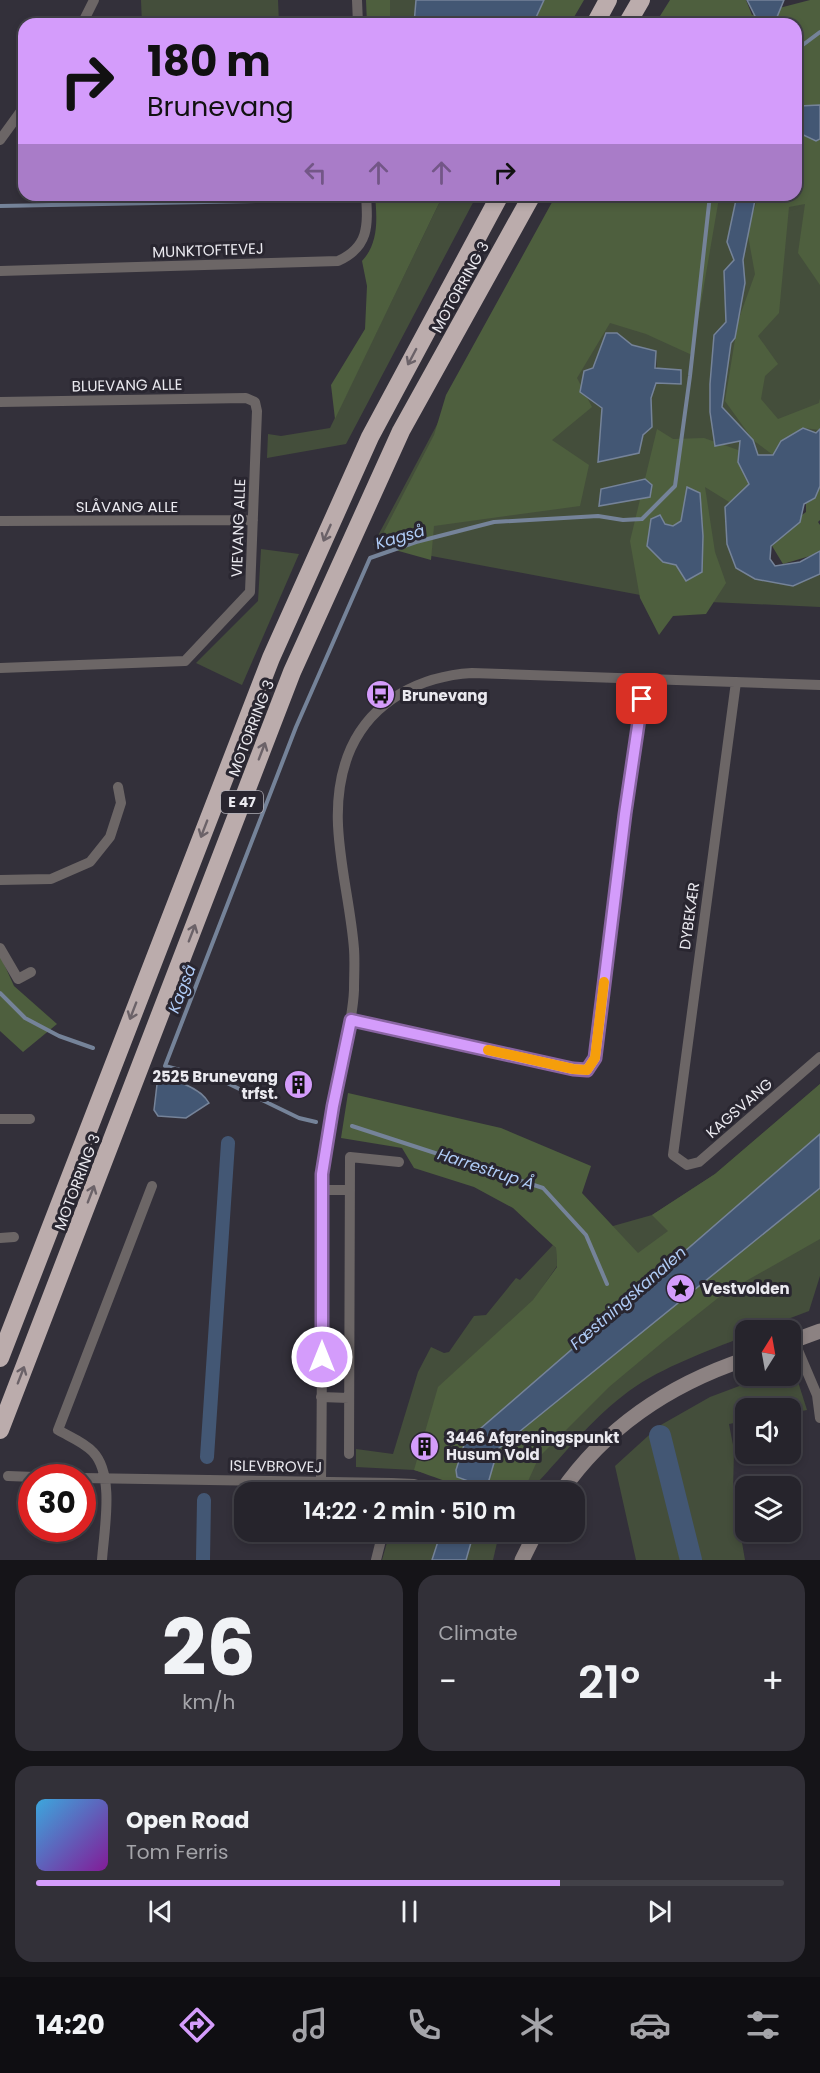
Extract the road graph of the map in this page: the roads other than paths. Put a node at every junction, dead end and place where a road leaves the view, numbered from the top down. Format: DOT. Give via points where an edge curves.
graph roads {
  1 [pos="94,0"];
  2 [pos="357,0"];
  3 [pos="608,0"];
  4 [pos="641,0"];
  5 [pos="85,18"];
  6 [pos="358,18"];
  7 [pos="598,18"];
  8 [pos="630,18"];
  9 [pos="18,115"];
  10 [pos="0,140"];
  11 [pos="366,201"];
  12 [pos="497,201"];
  13 [pos="529,201"];
  14 [pos="0,271"];
  15 [pos="0,402"];
  16 [pos="255,402"];
  17 [pos="253,520"];
  18 [pos="0,521"];
  19 [pos="0,668"];
  20 [pos="646,679"];
  21 [pos="736,682"];
  22 [pos="820,685"];
  23 [pos="118,787"];
  24 [pos="0,880"];
  25 [pos="0,948"];
  26 [pos="31,972"];
  27 [pos="351,1020"];
  28 [pos="820,1058"];
  29 [pos="0,1119"];
  30 [pos="30,1119"];
  31 [pos="673,1155"];
  32 [pos="399,1162"];
  33 [pos="152,1186"];
  34 [pos="322,1190"];
  35 [pos="350,1191"];
  36 [pos="0,1238"];
  37 [pos="14,1238"];
  38 [pos="820,1331"];
  39 [pos="801,1338"];
  40 [pos="0,1358"];
  41 [pos="801,1361"];
  42 [pos="735,1363"];
  43 [pos="818,1396"];
  44 [pos="321,1398"];
  45 [pos="349,1398"];
  46 [pos="820,1418"];
  47 [pos="0,1430"];
  48 [pos="349,1454"];
  49 [pos="8,1476"];
  50 [pos="18,1476"];
  51 [pos="96,1479"];
  52 [pos="106,1479"];
  53 [pos="321,1481"];
  54 [pos="331,1482"];
  55 [pos="569,1482"];
  56 [pos="381,1542"];
  57 [pos="531,1542"];
  58 [pos="102,1560"];
  59 [pos="376,1560"];
  60 [pos="522,1560"];
  1 -- 5 [label="street"];
  2 -- 6 [label="street"];
  3 -- 7 [label="highway"];
  4 -- 8 [label="highway"];
  9 -- 10 [label="street"];
  11 -- 14 [label="street, MUNKTOFTEVEJ" via="363,240 357,249 338,261"];
  12 -- 40 [label="highway, MOTORRING 3 / E 47, one-way" via="370,437 271,658"];
  47 -- 13 [label="highway, MOTORRING 3 / E 47, one-way" via="292,672 401,431"];
  15 -- 16 [label="street, BLUEVANG ALLE" via="246,398"];
  16 -- 17 [label="street, VIEVANG ALLE"];
  17 -- 18 [label="street, SLÅVANG ALLE"];
  17 -- 19 [label="street, VIEVANG ALLE" via="250,592 185,661"];
  20 -- 21 [label="street"];
  20 -- 27 [label="street" via="453,674 410,688 378,710 352,746 338,807 339,851 354,949"];
  20 -- 27 [label="street" via="595,1058 587,1070"];
  21 -- 22 [label="street"];
  21 -- 31 [label="street, DYBEKÆR"];
  23 -- 24 [label="street" via="121,803 110,837 90,862 51,879"];
  25 -- 26 [label="street" via="18,979"];
  27 -- 34 [label="street" via="333,1106"];
  28 -- 31 [label="street, KAGSVANG" via="699,1162 687,1165"];
  29 -- 30 [label="street"];
  32 -- 35 [label="street" via="350,1157"];
  33 -- 52 [label="street" via="58,1430 96,1454"];
  34 -- 35 [label="street"];
  34 -- 44 [label="street"];
  35 -- 45 [label="street"];
  36 -- 37 [label="street"];
  38 -- 39 [label="street"];
  41 -- 43 [label="street"];
  42 -- 55 [label="street" via="690,1381 637,1414 591,1455"];
  43 -- 46 [label="street"];
  44 -- 45 [label="street"];
  44 -- 53 [label="street"];
  45 -- 48 [label="street"];
  49 -- 50 [label="street"];
  51 -- 52 [label="street, ISLEVBROVEJ"];
  52 -- 53 [label="street, ISLEVBROVEJ"];
  52 -- 58 [label="street"];
  53 -- 54 [label="street, ISLEVBROVEJ"];
  56 -- 59 [label="street"];
  57 -- 60 [label="street"];
}
